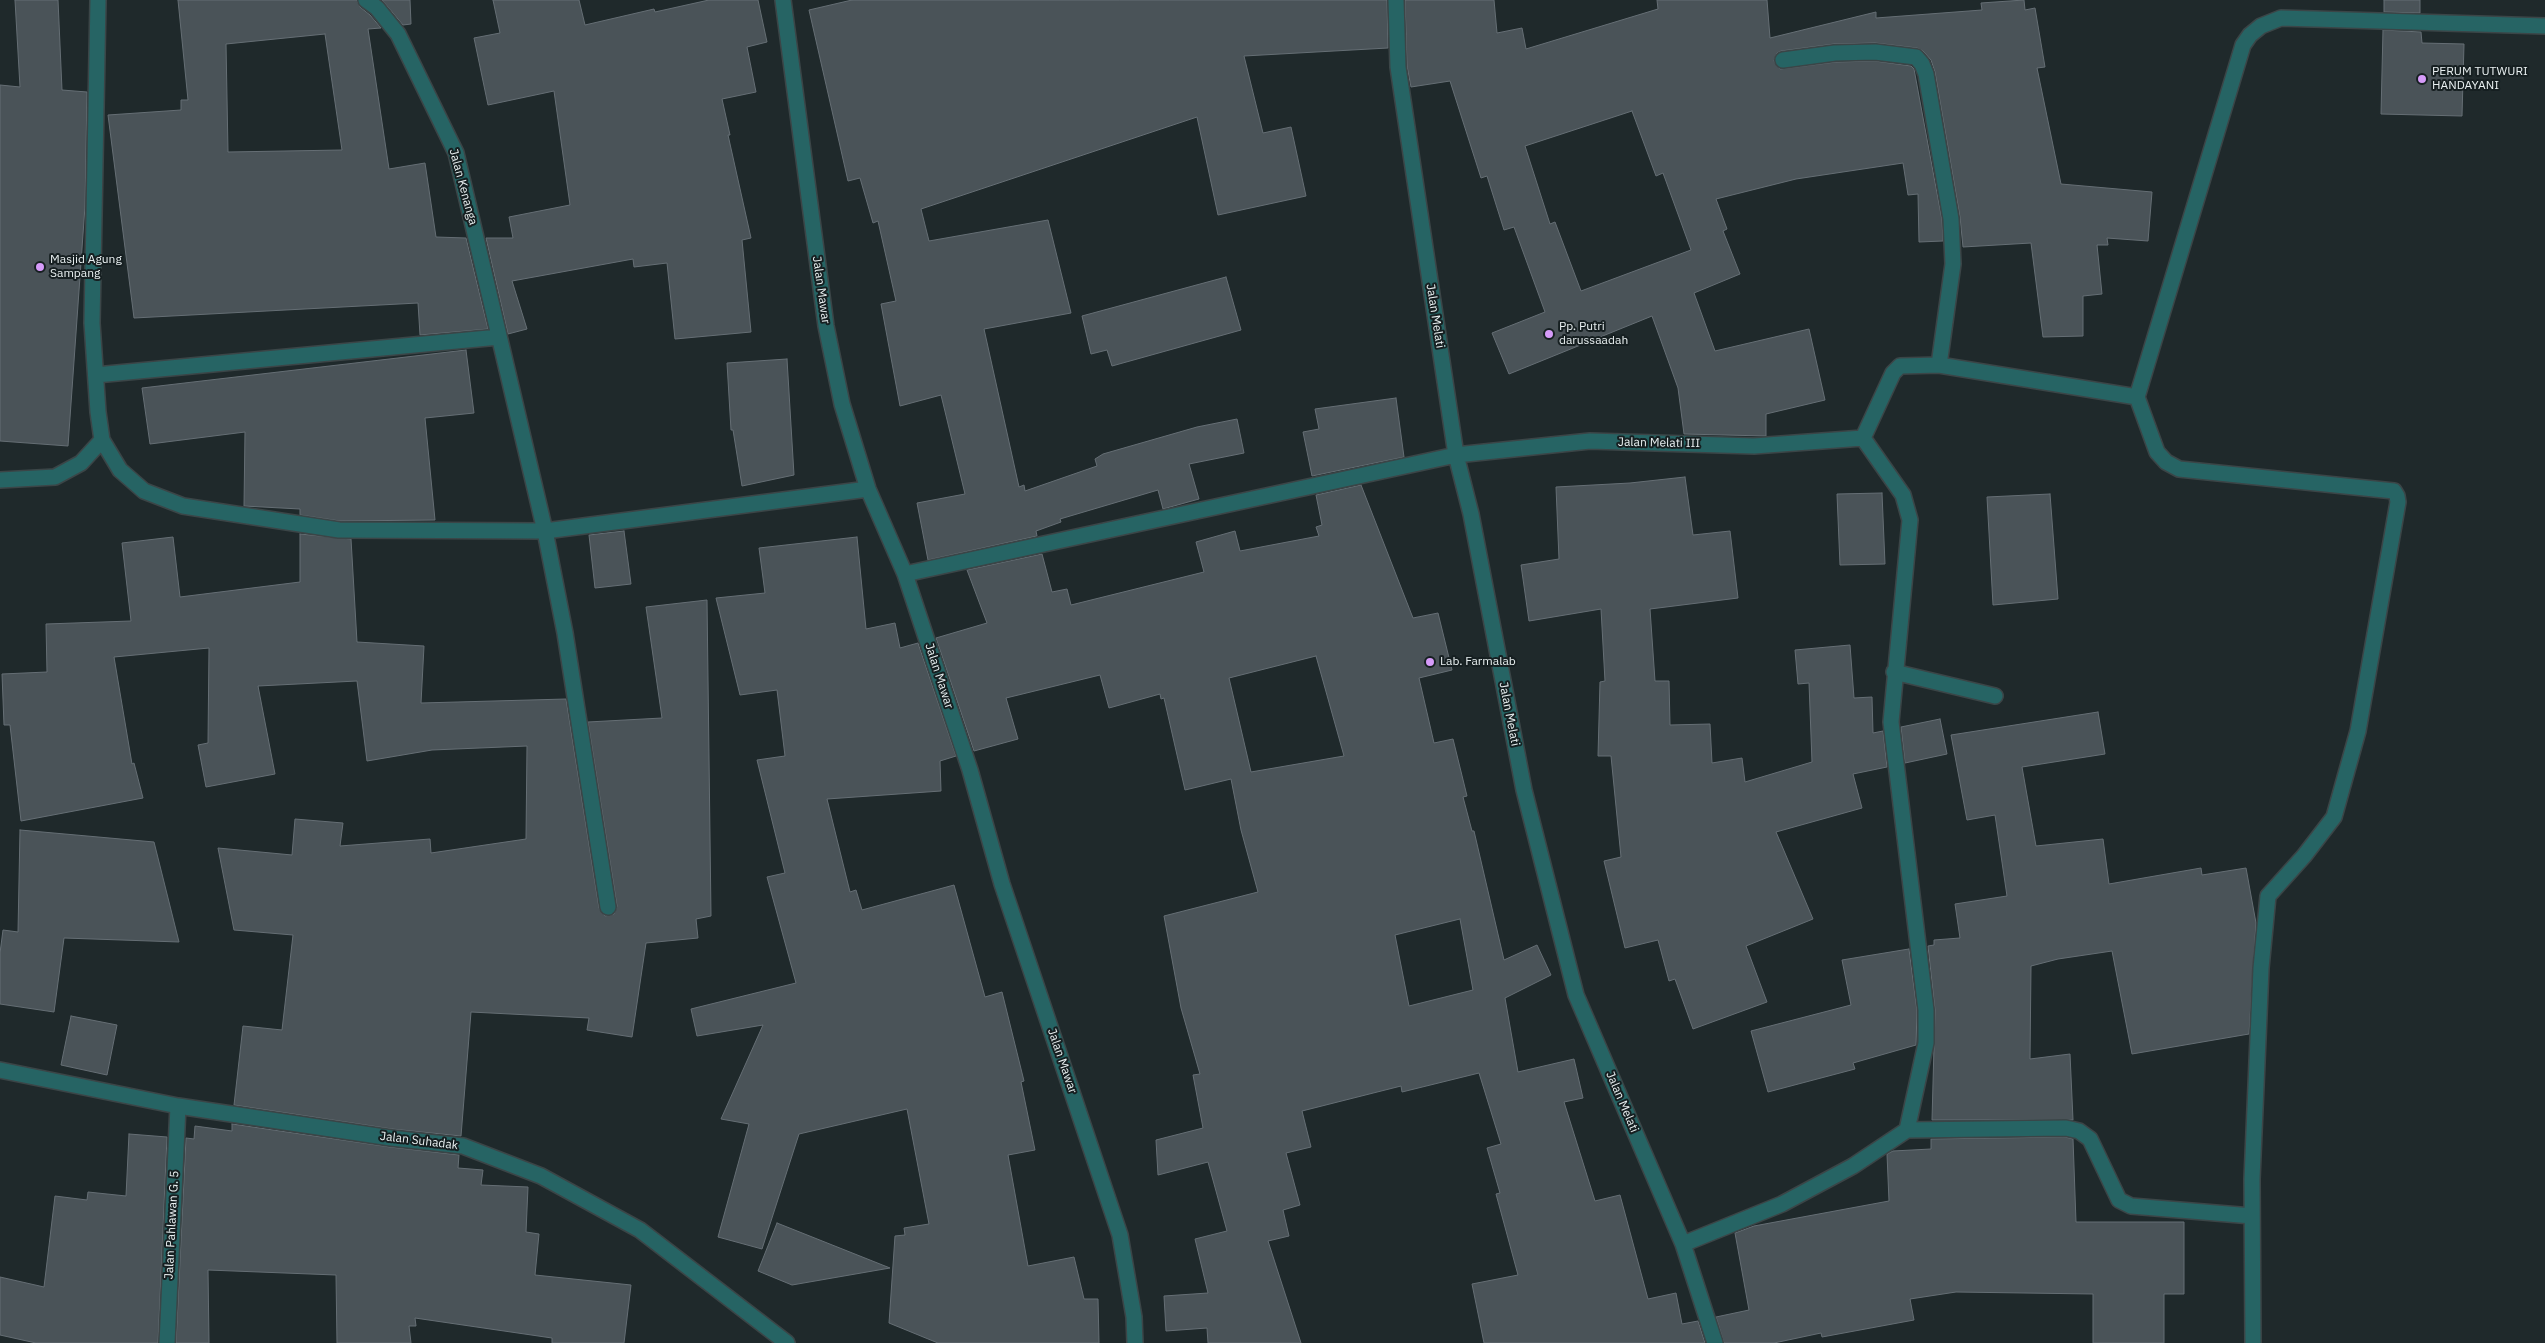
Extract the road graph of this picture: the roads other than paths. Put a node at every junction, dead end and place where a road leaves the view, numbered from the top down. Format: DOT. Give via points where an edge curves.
graph roads {
  1 [pos="98,0"];
  2 [pos="366,0"];
  3 [pos="783,0"];
  4 [pos="1396,0"];
  5 [pos="2545,26"];
  6 [pos="1783,60"];
  7 [pos="499,337"];
  8 [pos="1939,365"];
  9 [pos="96,375"];
  10 [pos="2137,397"];
  11 [pos="1863,438"];
  12 [pos="102,440"];
  13 [pos="1456,455"];
  14 [pos="0,480"];
  15 [pos="868,490"];
  16 [pos="545,530"];
  17 [pos="905,574"];
  18 [pos="1894,672"];
  19 [pos="1995,696"];
  20 [pos="608,907"];
  21 [pos="0,1070"];
  22 [pos="178,1106"];
  23 [pos="1907,1130"];
  24 [pos="2252,1216"];
  25 [pos="1683,1244"];
  26 [pos="167,1343"];
  27 [pos="787,1343"];
  28 [pos="1135,1343"];
  29 [pos="1715,1343"];
  30 [pos="2253,1343"];
  1 -- 9 [label="street" via="92,324"];
  2 -- 7 [label="street, Jalan Kenanga" via="377,8 398,34 456,153"];
  3 -- 15 [label="street, Jalan Mawar" via="826,326 842,404"];
  4 -- 13 [label="street, Jalan Melati" via="1398,68"];
  5 -- 10 [label="street" via="2282,18 2261,26 2250,35 2244,45"];
  6 -- 8 [label="street" via="1835,53 1876,52 1916,57 1922,64 1951,219 1953,264"];
  7 -- 9 [label="street"];
  7 -- 16 [label="street, Jalan Kenanga"];
  8 -- 10 [label="street"];
  8 -- 11 [label="street" via="1900,366 1893,373"];
  9 -- 12 [label="street"];
  10 -- 24 [label="street" via="2157,452 2179,469 2394,491 2398,502 2358,731 2334,817 2268,896 2261,977"];
  11 -- 13 [label="street, Jalan Melati III" via="1754,446 1590,441"];
  11 -- 18 [label="street" via="1903,495 1910,520"];
  12 -- 14 [label="street" via="81,462 55,477"];
  12 -- 16 [label="street" via="120,470 144,491 183,506 339,530"];
  13 -- 17 [label="street, Jalan Melati III"];
  13 -- 25 [label="street, Jalan Melati" via="1471,514 1524,790 1576,995"];
  15 -- 16 [label="street"];
  15 -- 17 [label="street, Jalan Mawar"];
  16 -- 20 [label="street, Jalan Kenanga" via="565,633"];
  17 -- 28 [label="street, Jalan Mawar" via="970,770 1002,884 1120,1235 1134,1317"];
  18 -- 19 [label="street"];
  18 -- 23 [label="street" via="1891,722 1926,1010 1926,1044"];
  21 -- 22 [label="street, Jalan Suhadak"];
  22 -- 26 [label="street, Jalan Pahlawan G. 5"];
  22 -- 27 [label="street, Jalan Suhadak" via="463,1146 541,1176 640,1230"];
  23 -- 24 [label="street" via="2066,1128 2079,1131 2090,1139 2119,1200 2131,1206"];
  23 -- 25 [label="street" via="1852,1166 1782,1204"];
  24 -- 30 [label="street"];
  25 -- 29 [label="street, Jalan Melati"];
}
